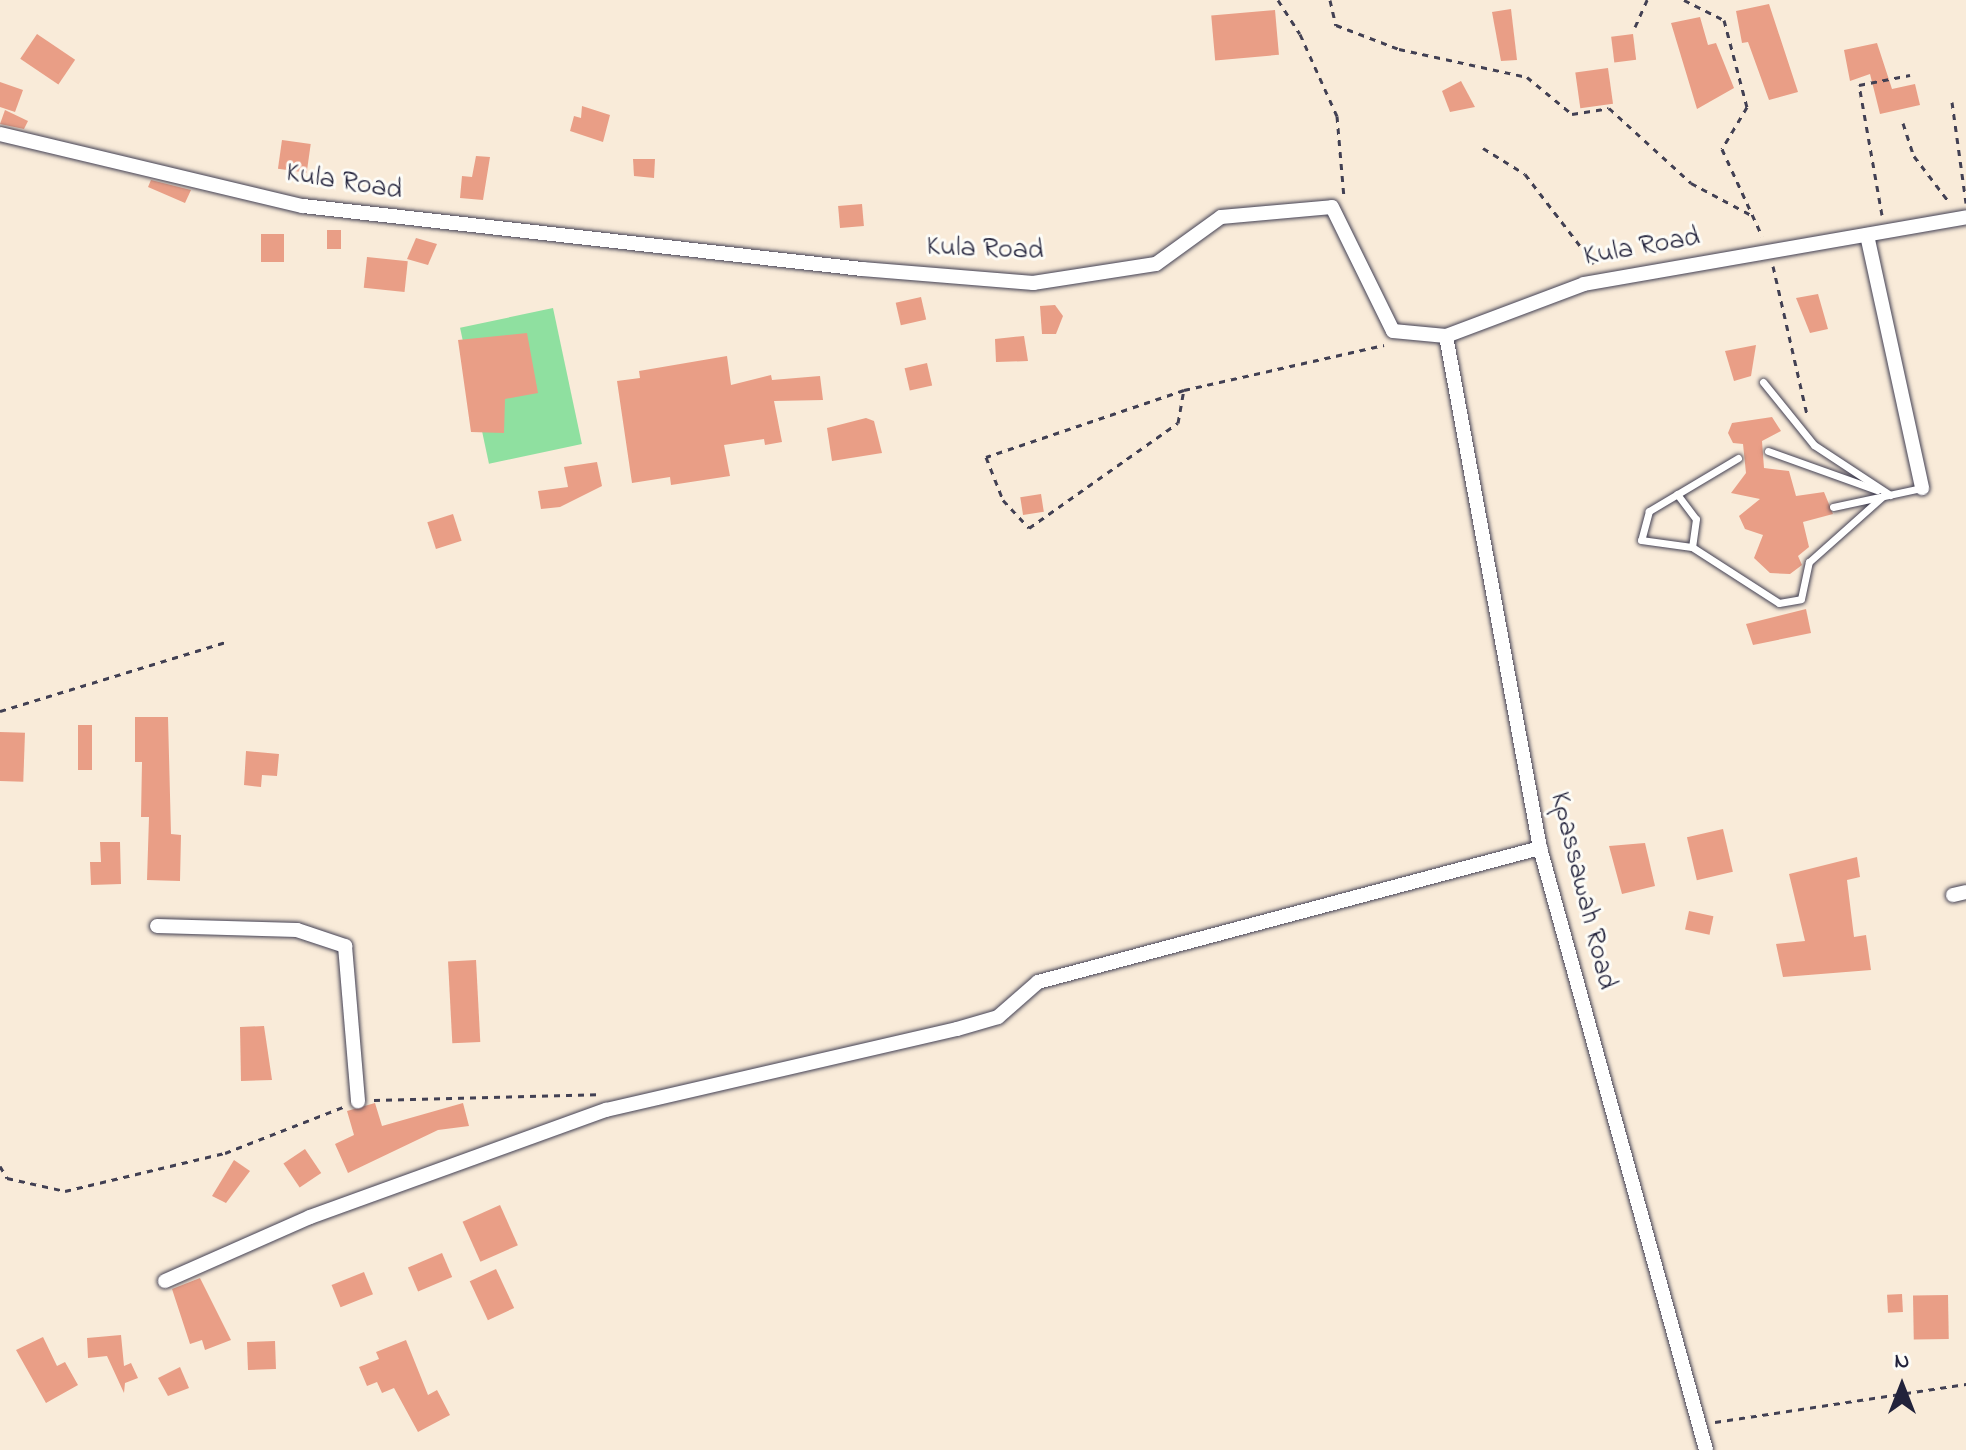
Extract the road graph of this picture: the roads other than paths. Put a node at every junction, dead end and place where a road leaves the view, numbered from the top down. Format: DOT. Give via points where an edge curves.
graph roads {
  1 [pos="0,134"];
  2 [pos="1964,218"];
  3 [pos="1867,235"];
  4 [pos="1446,336"];
  5 [pos="1763,382"];
  6 [pos="1768,451"];
  7 [pos="1738,458"];
  8 [pos="1922,488"];
  9 [pos="1677,494"];
  10 [pos="1886,496"];
  11 [pos="1833,507"];
  12 [pos="1692,547"];
  13 [pos="1540,848"];
  14 [pos="157,926"];
  15 [pos="358,1101"];
  16 [pos="165,1281"];
  17 [pos="1706,1450"];
  1 -- 4 [label="street, Kula Road" via="303,206 862,269 1033,283 1156,264 1221,217 1332,207 1393,331"];
  2 -- 3 [label="street, Kula Road"];
  3 -- 4 [label="street, Kula Road" via="1606,280"];
  3 -- 8 [label="street"];
  4 -- 13 [label="street, Kpassawah Road"];
  5 -- 10 [label="lane" via="1814,445"];
  6 -- 10 [label="lane"];
  7 -- 9 [label="lane"];
  8 -- 10 [label="lane"];
  9 -- 12 [label="lane" via="1696,519"];
  9 -- 12 [label="lane" via="1649,511 1641,540"];
  10 -- 11 [label="lane"];
  10 -- 12 [label="lane" via="1809,562 1801,599 1779,603"];
  13 -- 16 [label="street" via="1038,982 998,1017 957,1029 674,1093 549,1128 310,1217"];
  13 -- 17 [label="street, Kpassawah Road"];
  14 -- 15 [label="street" via="297,930 345,946"];
}
